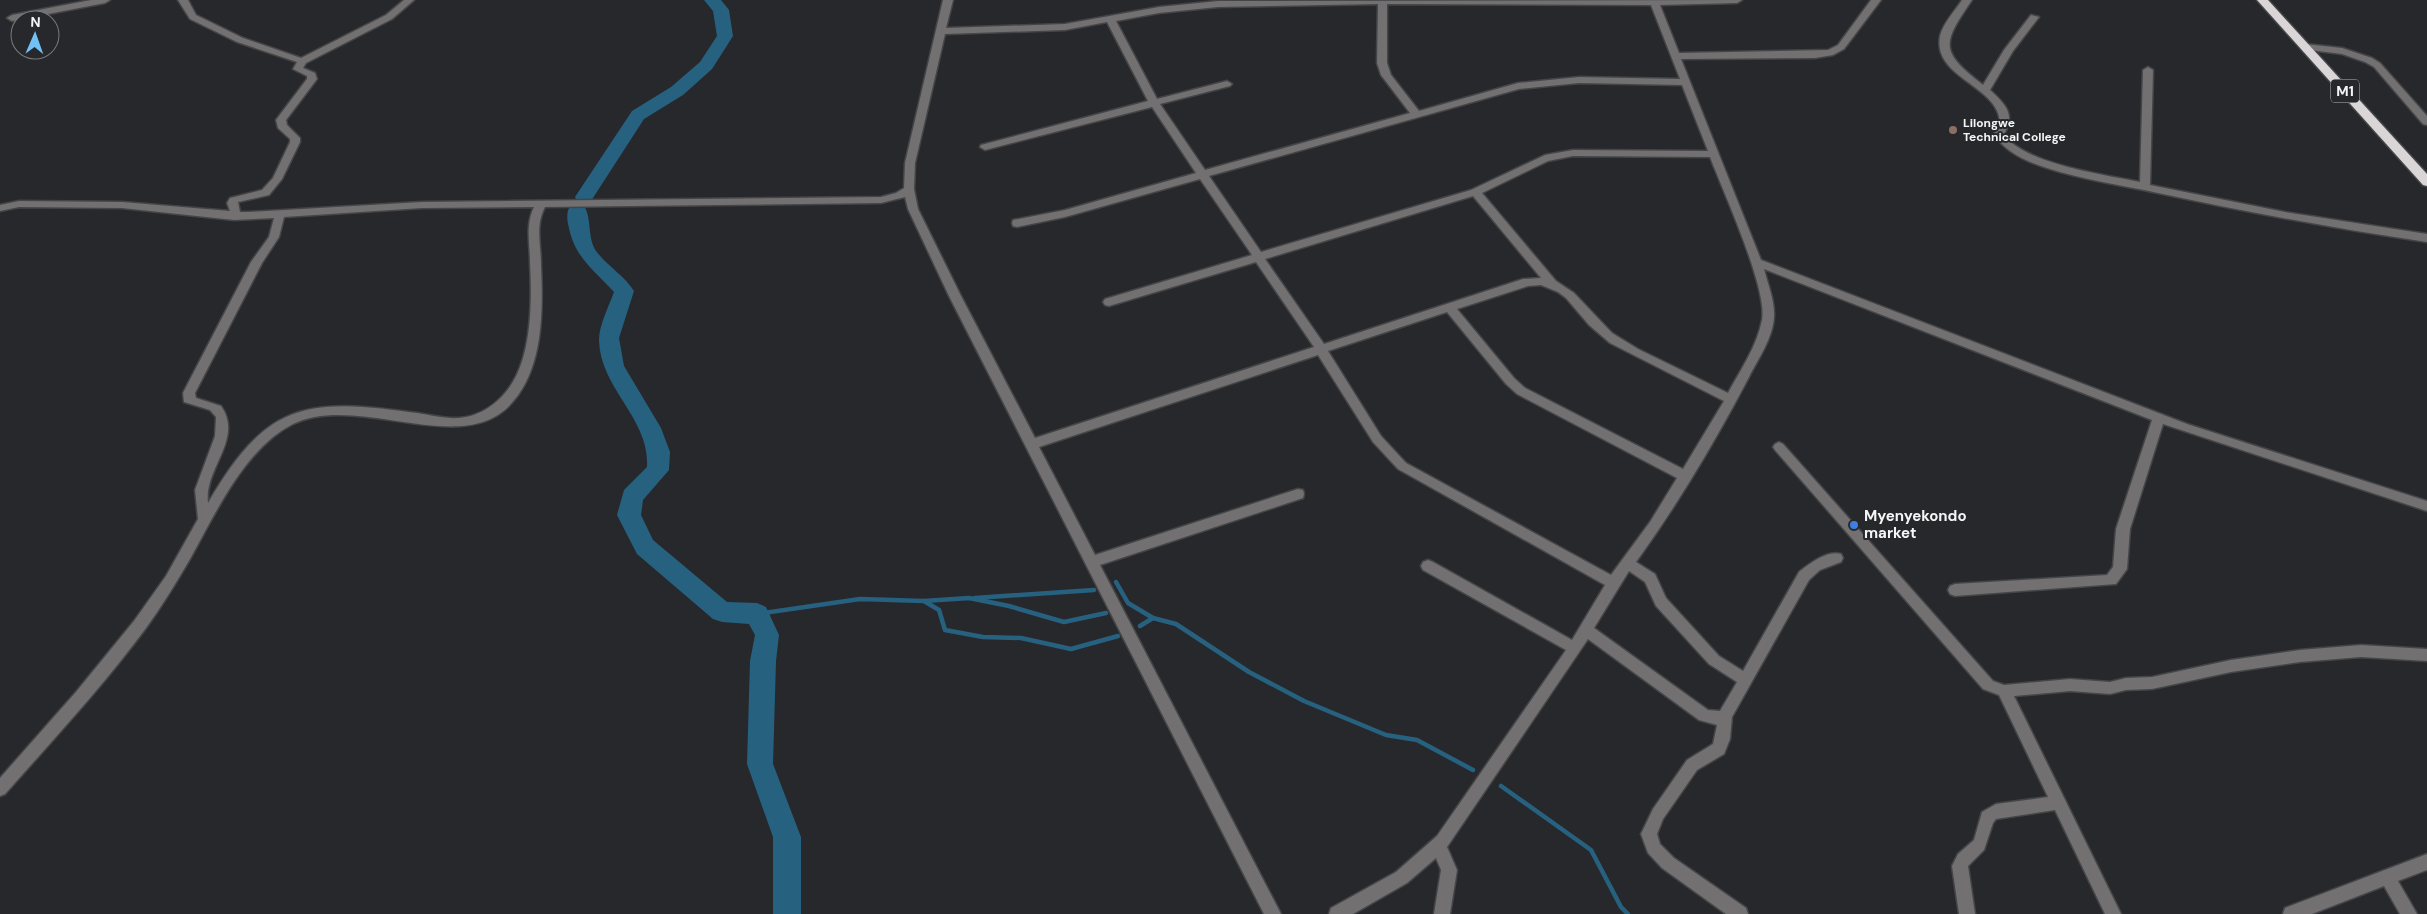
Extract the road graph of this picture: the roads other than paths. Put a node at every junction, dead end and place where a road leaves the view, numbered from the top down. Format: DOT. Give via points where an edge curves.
graph roads {
  1 [pos="105,0"];
  2 [pos="183,0"];
  3 [pos="409,0"];
  4 [pos="948,0"];
  5 [pos="1737,0"];
  6 [pos="1876,0"];
  7 [pos="1967,0"];
  8 [pos="2262,0"];
  9 [pos="1383,1"];
  10 [pos="1655,2"];
  11 [pos="53,10"];
  12 [pos="2034,17"];
  13 [pos="1111,20"];
  14 [pos="940,31"];
  15 [pos="2305,47"];
  16 [pos="1675,56"];
  17 [pos="302,61"];
  18 [pos="2148,70"];
  19 [pos="1686,82"];
  20 [pos="1227,84"];
  21 [pos="1984,91"];
  22 [pos="1154,103"];
  23 [pos="1416,114"];
  24 [pos="2427,122"];
  25 [pos="985,147"];
  26 [pos="1715,154"];
  27 [pos="1203,175"];
  28 [pos="2427,182"];
  29 [pos="2145,187"];
  30 [pos="909,189"];
  31 [pos="1475,192"];
  32 [pos="542,203"];
  33 [pos="0,204"];
  34 [pos="19,204"];
  35 [pos="0,208"];
  36 [pos="280,214"];
  37 [pos="234,216"];
  38 [pos="1017,223"];
  39 [pos="2427,238"];
  40 [pos="1258,258"];
  41 [pos="1756,262"];
  42 [pos="1550,281"];
  43 [pos="1109,302"];
  44 [pos="1450,308"];
  45 [pos="1321,349"];
  46 [pos="1731,399"];
  47 [pos="2159,417"];
  48 [pos="1032,444"];
  49 [pos="1778,447"];
  50 [pos="1685,476"];
  51 [pos="1298,494"];
  52 [pos="2427,506"];
  53 [pos="205,520"];
  54 [pos="1836,558"];
  55 [pos="1091,562"];
  56 [pos="1627,563"];
  57 [pos="1428,566"];
  58 [pos="1613,583"];
  59 [pos="1956,590"];
  60 [pos="1586,630"];
  61 [pos="1575,648"];
  62 [pos="2427,655"];
  63 [pos="1745,680"];
  64 [pos="2004,692"];
  65 [pos="1725,716"];
  66 [pos="0,789"];
  67 [pos="2057,803"];
  68 [pos="1440,847"];
  69 [pos="2427,862"];
  70 [pos="2387,876"];
  71 [pos="1273,914"];
  72 [pos="1337,914"];
  73 [pos="1442,914"];
  74 [pos="1740,914"];
  75 [pos="1967,914"];
  76 [pos="2113,914"];
  77 [pos="2292,914"];
  78 [pos="2409,914"];
  1 -- 11 [label="street"];
  2 -- 17 [label="street" via="193,17 240,40"];
  3 -- 17 [label="street" via="389,17"];
  4 -- 14 [label="street"];
  5 -- 10 [label="street"];
  6 -- 16 [label="street" via="1841,47 1830,53"];
  7 -- 21 [label="street" via="1946,32 1944,45 1955,66"];
  8 -- 15 [label="highway, M1"];
  9 -- 10 [label="street"];
  9 -- 13 [label="street" via="1195,5"];
  9 -- 23 [label="street" via="1382,63 1386,74"];
  10 -- 16 [label="street"];
  12 -- 21 [label="street"];
  13 -- 14 [label="street" via="1055,28"];
  13 -- 22 [label="street"];
  14 -- 30 [label="street" via="910,164"];
  15 -- 24 [label="street" via="2338,50 2367,58"];
  15 -- 28 [label="highway, M1"];
  16 -- 19 [label="street"];
  17 -- 37 [label="street" via="298,68 312,75 312,79 281,120 282,126 296,138 296,142 277,179 265,193 234,200"];
  18 -- 29 [label="street"];
  19 -- 23 [label="street" via="1579,80 1539,83"];
  19 -- 26 [label="street"];
  20 -- 22 [label="street"];
  21 -- 29 [label="street" via="2004,112 2005,124 1999,134 2003,142 2051,166"];
  22 -- 25 [label="street"];
  22 -- 27 [label="street"];
  23 -- 27 [label="street"];
  26 -- 31 [label="street" via="1564,154 1545,158"];
  26 -- 41 [label="street"];
  27 -- 38 [label="street"];
  27 -- 40 [label="street"];
  29 -- 39 [label="street" via="2316,223"];
  30 -- 32 [label="street" via="899,196 881,200"];
  30 -- 48 [label="street" via="913,209 924,234"];
  31 -- 40 [label="street"];
  31 -- 42 [label="street"];
  32 -- 36 [label="street" via="422,205"];
  32 -- 53 [label="street" via="531,229 536,251 533,341 518,385 497,411 485,418 458,423 335,411 291,420 278,426 259,443"];
  33 -- 34 [label="street"];
  34 -- 35 [label="street"];
  34 -- 37 [label="street" via="131,206"];
  36 -- 37 [label="street"];
  36 -- 53 [label="street" via="274,237 257,262 188,393 192,402 211,406 221,415 220,445 201,487"];
  40 -- 43 [label="street"];
  40 -- 45 [label="street"];
  41 -- 46 [label="street" via="1766,296 1768,318 1762,340"];
  41 -- 47 [label="street"];
  42 -- 44 [label="street" via="1527,282"];
  42 -- 46 [label="street" via="1568,293 1602,331 1620,345"];
  44 -- 45 [label="street"];
  44 -- 50 [label="street" via="1510,382 1521,390"];
  45 -- 48 [label="street"];
  45 -- 58 [label="street" via="1377,439 1402,466"];
  46 -- 50 [label="street"];
  47 -- 52 [label="street"];
  47 -- 59 [label="street" via="2123,529 2120,569 2112,580"];
  48 -- 55 [label="street"];
  49 -- 64 [label="street" via="1988,685"];
  50 -- 56 [label="street" via="1655,526"];
  51 -- 55 [label="street"];
  53 -- 66 [label="street" via="158,600 113,658"];
  54 -- 63 [label="street" via="1815,566 1804,576"];
  55 -- 71 [label="street"];
  56 -- 58 [label="street"];
  56 -- 63 [label="street" via="1650,578 1660,602 1714,660"];
  57 -- 61 [label="street"];
  58 -- 60 [label="street"];
  60 -- 61 [label="street"];
  60 -- 65 [label="street" via="1704,715 1720,719"];
  61 -- 68 [label="street"];
  62 -- 64 [label="street" via="2361,651 2232,666 2160,682 2110,688 2070,685"];
  63 -- 65 [label="street"];
  64 -- 67 [label="street"];
  65 -- 74 [label="street" via="1723,739 1718,750 1692,765 1658,814 1649,834 1653,848 1668,863"];
  67 -- 75 [label="street" via="1996,811 1988,816 1978,846 1960,866"];
  67 -- 76 [label="street"];
  68 -- 72 [label="street" via="1388,888"];
  68 -- 73 [label="street" via="1449,870"];
  69 -- 70 [label="street"];
  70 -- 77 [label="street"];
  70 -- 78 [label="street"];
}
